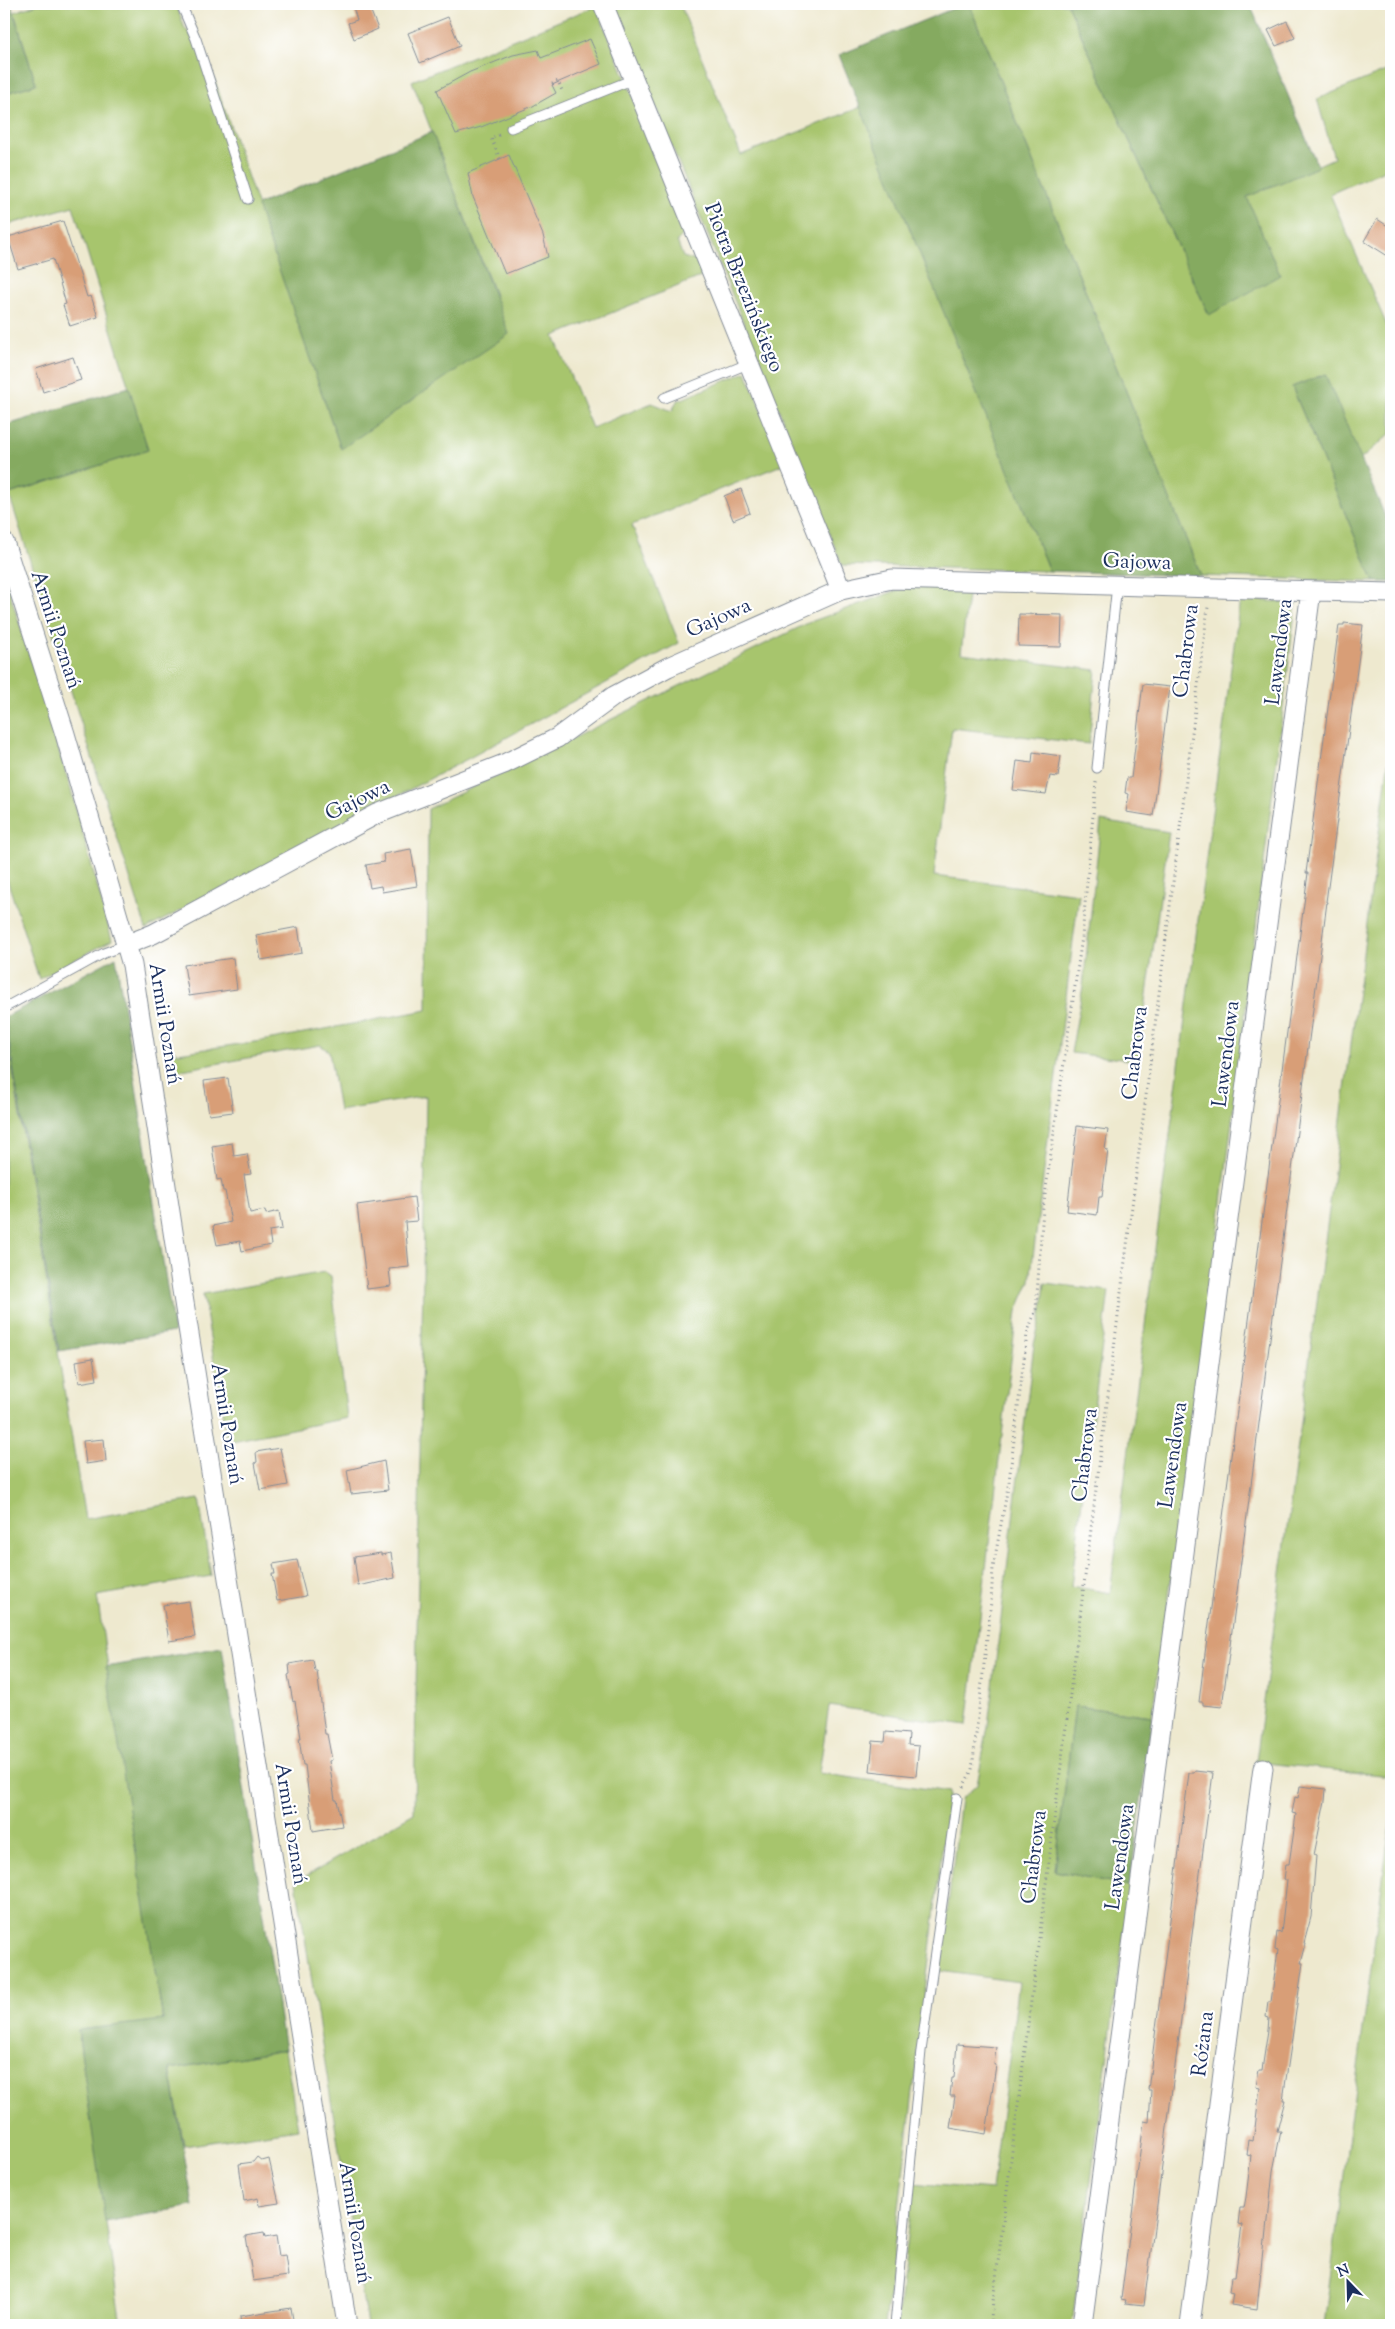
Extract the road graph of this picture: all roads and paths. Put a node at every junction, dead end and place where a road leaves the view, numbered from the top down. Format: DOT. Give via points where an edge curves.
graph roads {
  1 [pos="181,4"];
  2 [pos="603,4"];
  3 [pos="634,79"];
  4 [pos="511,128"];
  5 [pos="500,159"];
  6 [pos="248,199"];
  7 [pos="750,363"];
  8 [pos="664,398"];
  9 [pos="4,542"];
  10 [pos="1117,585"];
  11 [pos="1210,588"];
  12 [pos="842,590"];
  13 [pos="1311,591"];
  14 [pos="1391,593"];
  15 [pos="1097,768"];
  16 [pos="128,944"];
  17 [pos="4,1008"];
  18 [pos="1263,1768"];
  19 [pos="956,1798"];
  20 [pos="347,2325"];
  21 [pos="895,2325"];
  22 [pos="990,2325"];
  23 [pos="1082,2325"];
  24 [pos="1190,2325"];
  1 -- 6 [label="lane" via="196,39"];
  2 -- 3 [label="street, Piotra Brzezińskiego"];
  3 -- 4 [label="lane"];
  3 -- 7 [label="street, Piotra Brzezińskiego"];
  4 -- 5 [label="path" via="491,138"];
  7 -- 8 [label="lane"];
  7 -- 12 [label="street, Piotra Brzezińskiego"];
  9 -- 16 [label="street, Armii Poznań"];
  10 -- 11 [label="street, Gajowa"];
  10 -- 12 [label="street, Gajowa" via="892,579"];
  10 -- 15 [label="lane"];
  11 -- 13 [label="street, Gajowa"];
  11 -- 22 [label="path, Chabrowa"];
  12 -- 16 [label="street, Gajowa" via="668,667 614,696 557,738 504,764 377,814 153,934"];
  13 -- 14 [label="street, Gajowa"];
  13 -- 23 [label="street, Lawendowa"];
  15 -- 19 [label="path" via="1082,936 1043,1209 1036,1309 1027,1334 1009,1481 993,1568 972,1770"];
  16 -- 17 [label="lane" via="104,953"];
  16 -- 20 [label="street, Armii Poznań"];
  18 -- 24 [label="street, Różana"];
  19 -- 21 [label="lane" via="921,2051"];
}
